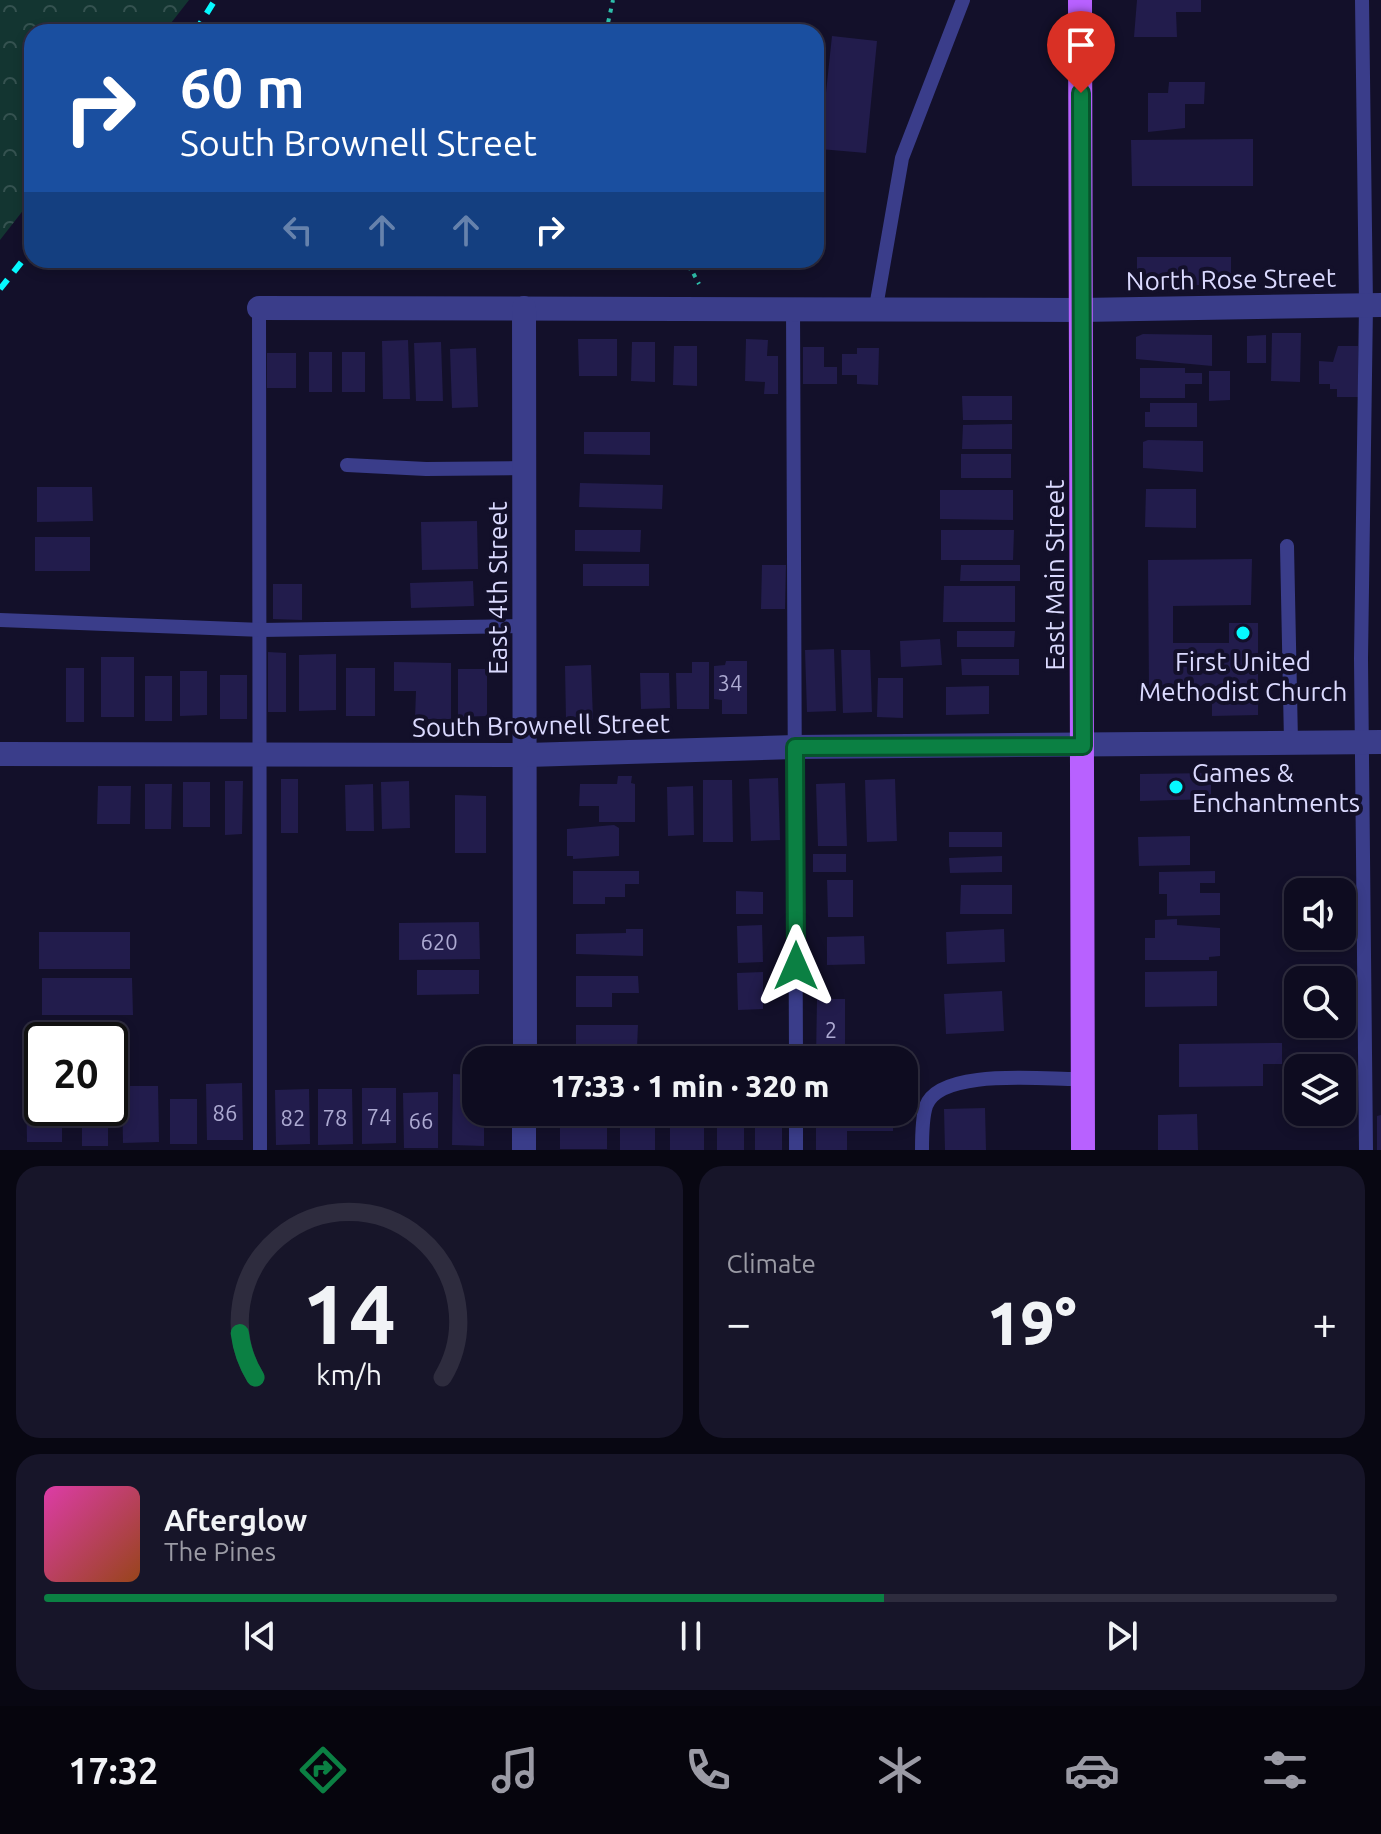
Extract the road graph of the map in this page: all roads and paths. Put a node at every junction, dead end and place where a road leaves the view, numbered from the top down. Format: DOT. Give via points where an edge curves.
graph roads {
  1 [pos="613,0"];
  2 [pos="963,0"];
  3 [pos="1080,0"];
  4 [pos="1362,0"];
  5 [pos="608,24"];
  6 [pos="688,268"];
  7 [pos="1374,305"];
  8 [pos="712,307"];
  9 [pos="793,307"];
  10 [pos="876,307"];
  11 [pos="259,308"];
  12 [pos="524,308"];
  13 [pos="1081,310"];
  14 [pos="347,465"];
  15 [pos="524,468"];
  16 [pos="1287,546"];
  17 [pos="0,620"];
  18 [pos="526,626"];
  19 [pos="260,630"];
  20 [pos="1291,742"];
  21 [pos="1372,742"];
  22 [pos="1083,746"];
  23 [pos="795,747"];
  24 [pos="0,754"];
  25 [pos="261,755"];
  26 [pos="527,755"];
  27 [pos="525,1046"];
  28 [pos="796,1046"];
  29 [pos="1081,1079"];
  30 [pos="524,1126"];
  31 [pos="796,1126"];
  32 [pos="260,1150"];
  33 [pos="524,1150"];
  34 [pos="796,1150"];
  35 [pos="922,1150"];
  36 [pos="1083,1150"];
  37 [pos="1366,1150"];
  1 -- 5 [label="path"];
  2 -- 10 [label="lane" via="902,158"];
  3 -- 13 [label="main road, East Main Street"];
  4 -- 7 [label="lane"];
  6 -- 8 [label="path"];
  7 -- 13 [label="street, North Rose Street"];
  7 -- 21 [label="lane" via="1362,478"];
  8 -- 9 [label="street, North Rose Street"];
  8 -- 12 [label="street, North Rose Street"];
  9 -- 10 [label="street, North Rose Street"];
  9 -- 23 [label="lane"];
  10 -- 13 [label="street, North Rose Street"];
  11 -- 12 [label="street, North Rose Street"];
  11 -- 19 [label="lane"];
  12 -- 15 [label="street, East 4th Street"];
  13 -- 22 [label="main road, East Main Street"];
  14 -- 15 [label="lane"];
  15 -- 18 [label="street, East 4th Street"];
  16 -- 20 [label="lane"];
  17 -- 19 [label="lane"];
  18 -- 19 [label="lane"];
  18 -- 26 [label="street, East 4th Street"];
  19 -- 25 [label="lane"];
  20 -- 21 [label="street, South Brownell Street"];
  20 -- 22 [label="street, South Brownell Street"];
  21 -- 37 [label="lane"];
  22 -- 23 [label="street, South Brownell Street"];
  22 -- 29 [label="main road, East Main Street"];
  23 -- 26 [label="street, South Brownell Street"];
  23 -- 28 [label="lane"];
  24 -- 25 [label="street, South Brownell Street"];
  25 -- 26 [label="street, South Brownell Street"];
  25 -- 32 [label="lane"];
  26 -- 27 [label="street, East 4th Street"];
  29 -- 35 [label="lane" via="961,1080 941,1088 927,1104"];
  29 -- 36 [label="main road, East Main Street"];
  30 -- 33 [label="street"];
  31 -- 34 [label="lane"];
}
